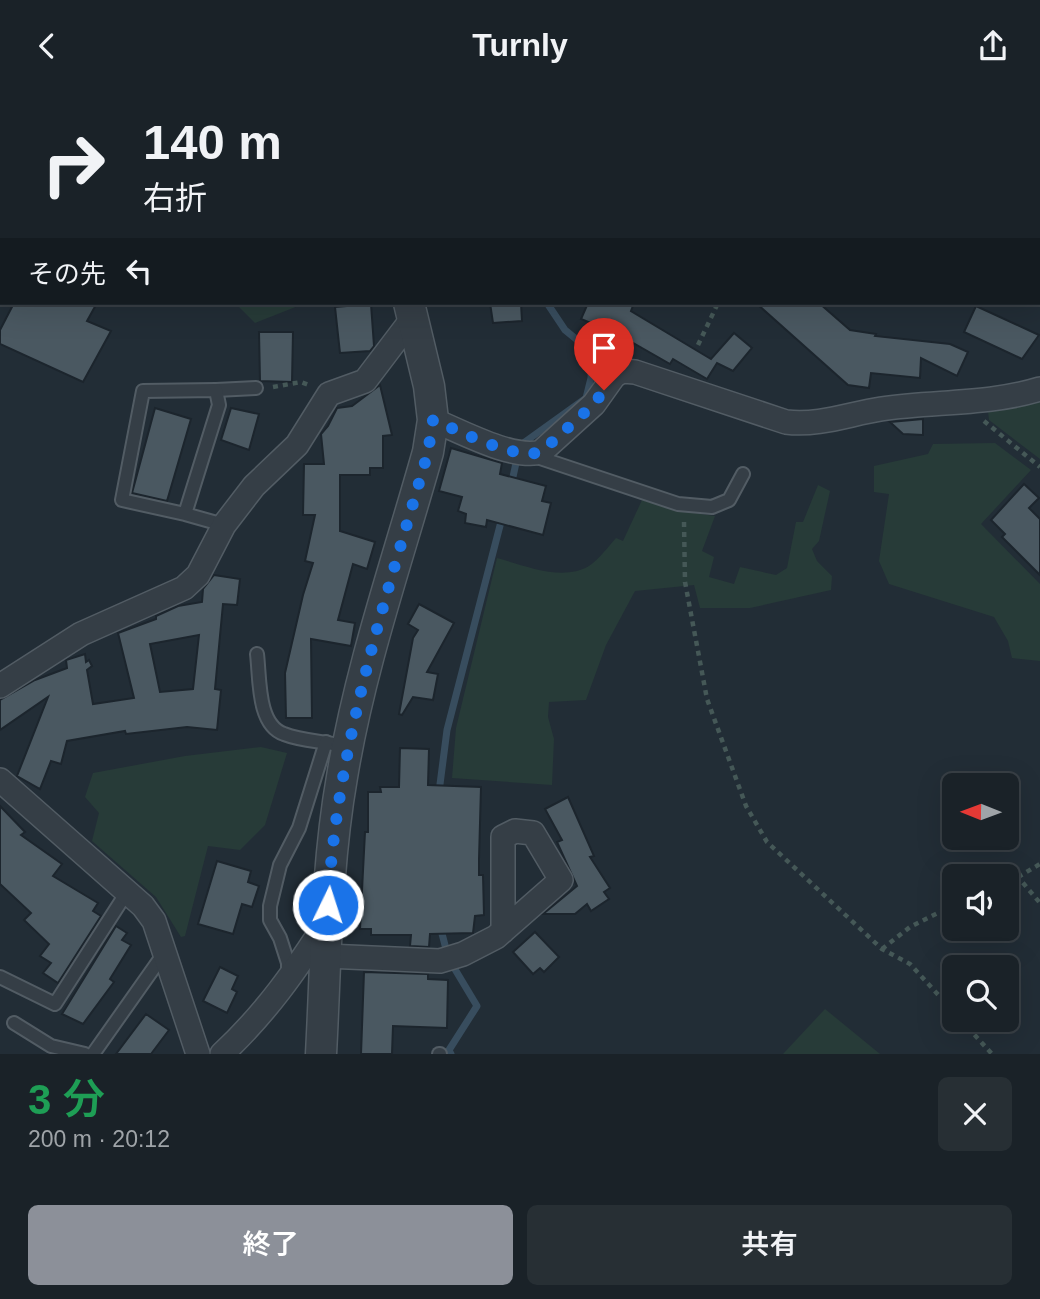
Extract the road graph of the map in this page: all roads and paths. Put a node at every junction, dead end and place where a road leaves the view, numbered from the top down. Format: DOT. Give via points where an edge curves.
graph roads {
  1 [pos="717,305"];
  2 [pos="411,311"];
  3 [pos="698,345"];
  4 [pos="284,387"];
  5 [pos="316,387"];
  6 [pos="256,388"];
  7 [pos="1040,389"];
  8 [pos="216,390"];
  9 [pos="967,402"];
  10 [pos="433,420"];
  11 [pos="530,455"];
  12 [pos="1040,467"];
  13 [pos="743,474"];
  14 [pos="684,504"];
  15 [pos="185,514"];
  16 [pos="224,525"];
  17 [pos="257,654"];
  18 [pos="0,686"];
  19 [pos="337,745"];
  20 [pos="0,780"];
  21 [pos="1040,863"];
  22 [pos="1019,876"];
  23 [pos="1019,878"];
  24 [pos="127,892"];
  25 [pos="1040,903"];
  26 [pos="942,911"];
  27 [pos="328,920"];
  28 [pos="503,931"];
  29 [pos="882,949"];
  30 [pos="165,952"];
  31 [pos="326,955"];
  32 [pos="0,977"];
  33 [pos="288,982"];
  34 [pos="942,999"];
  35 [pos="14,1023"];
  36 [pos="972,1032"];
  37 [pos="85,1054"];
  38 [pos="93,1054"];
  39 [pos="198,1054"];
  40 [pos="222,1054"];
  41 [pos="321,1054"];
  42 [pos="992,1054"];
  1 -- 3 [label="path"];
  2 -- 10 [label="street"];
  2 -- 16 [label="street" via="366,381 329,394 297,445 254,486"];
  4 -- 5 [label="path" via="301,382"];
  6 -- 8 [label="lane"];
  7 -- 9 [label="street"];
  8 -- 15 [label="lane" via="219,405"];
  8 -- 15 [label="lane" via="143,391 122,499"];
  9 -- 11 [label="street" via="883,409 803,424 622,370 594,404 541,452"];
  9 -- 12 [label="path" via="988,426"];
  10 -- 11 [label="street"];
  10 -- 19 [label="street" via="358,702"];
  11 -- 14 [label="lane"];
  13 -- 14 [label="lane" via="729,499 712,507"];
  14 -- 29 [label="path" via="685,582 706,699 746,806 767,842"];
  15 -- 16 [label="lane"];
  16 -- 18 [label="street" via="198,575 184,588 81,633"];
  17 -- 19 [label="lane" via="265,717 275,730"];
  19 -- 27 [label="street"];
  19 -- 33 [label="lane" via="280,865 270,906 270,920 288,963"];
  20 -- 24 [label="street"];
  21 -- 22 [label="path"];
  23 -- 25 [label="path"];
  24 -- 30 [label="street" via="153,921"];
  24 -- 32 [label="lane" via="55,1004"];
  26 -- 29 [label="path" via="910,927"];
  27 -- 31 [label="street"];
  27 -- 33 [label="street"];
  28 -- 31 [label="street" via="463,954 440,961"];
  29 -- 34 [label="path" via="910,964"];
  30 -- 38 [label="lane"];
  30 -- 39 [label="street"];
  31 -- 41 [label="street"];
  33 -- 40 [label="street"];
  35 -- 37 [label="lane" via="51,1046"];
  36 -- 42 [label="path"];
}
